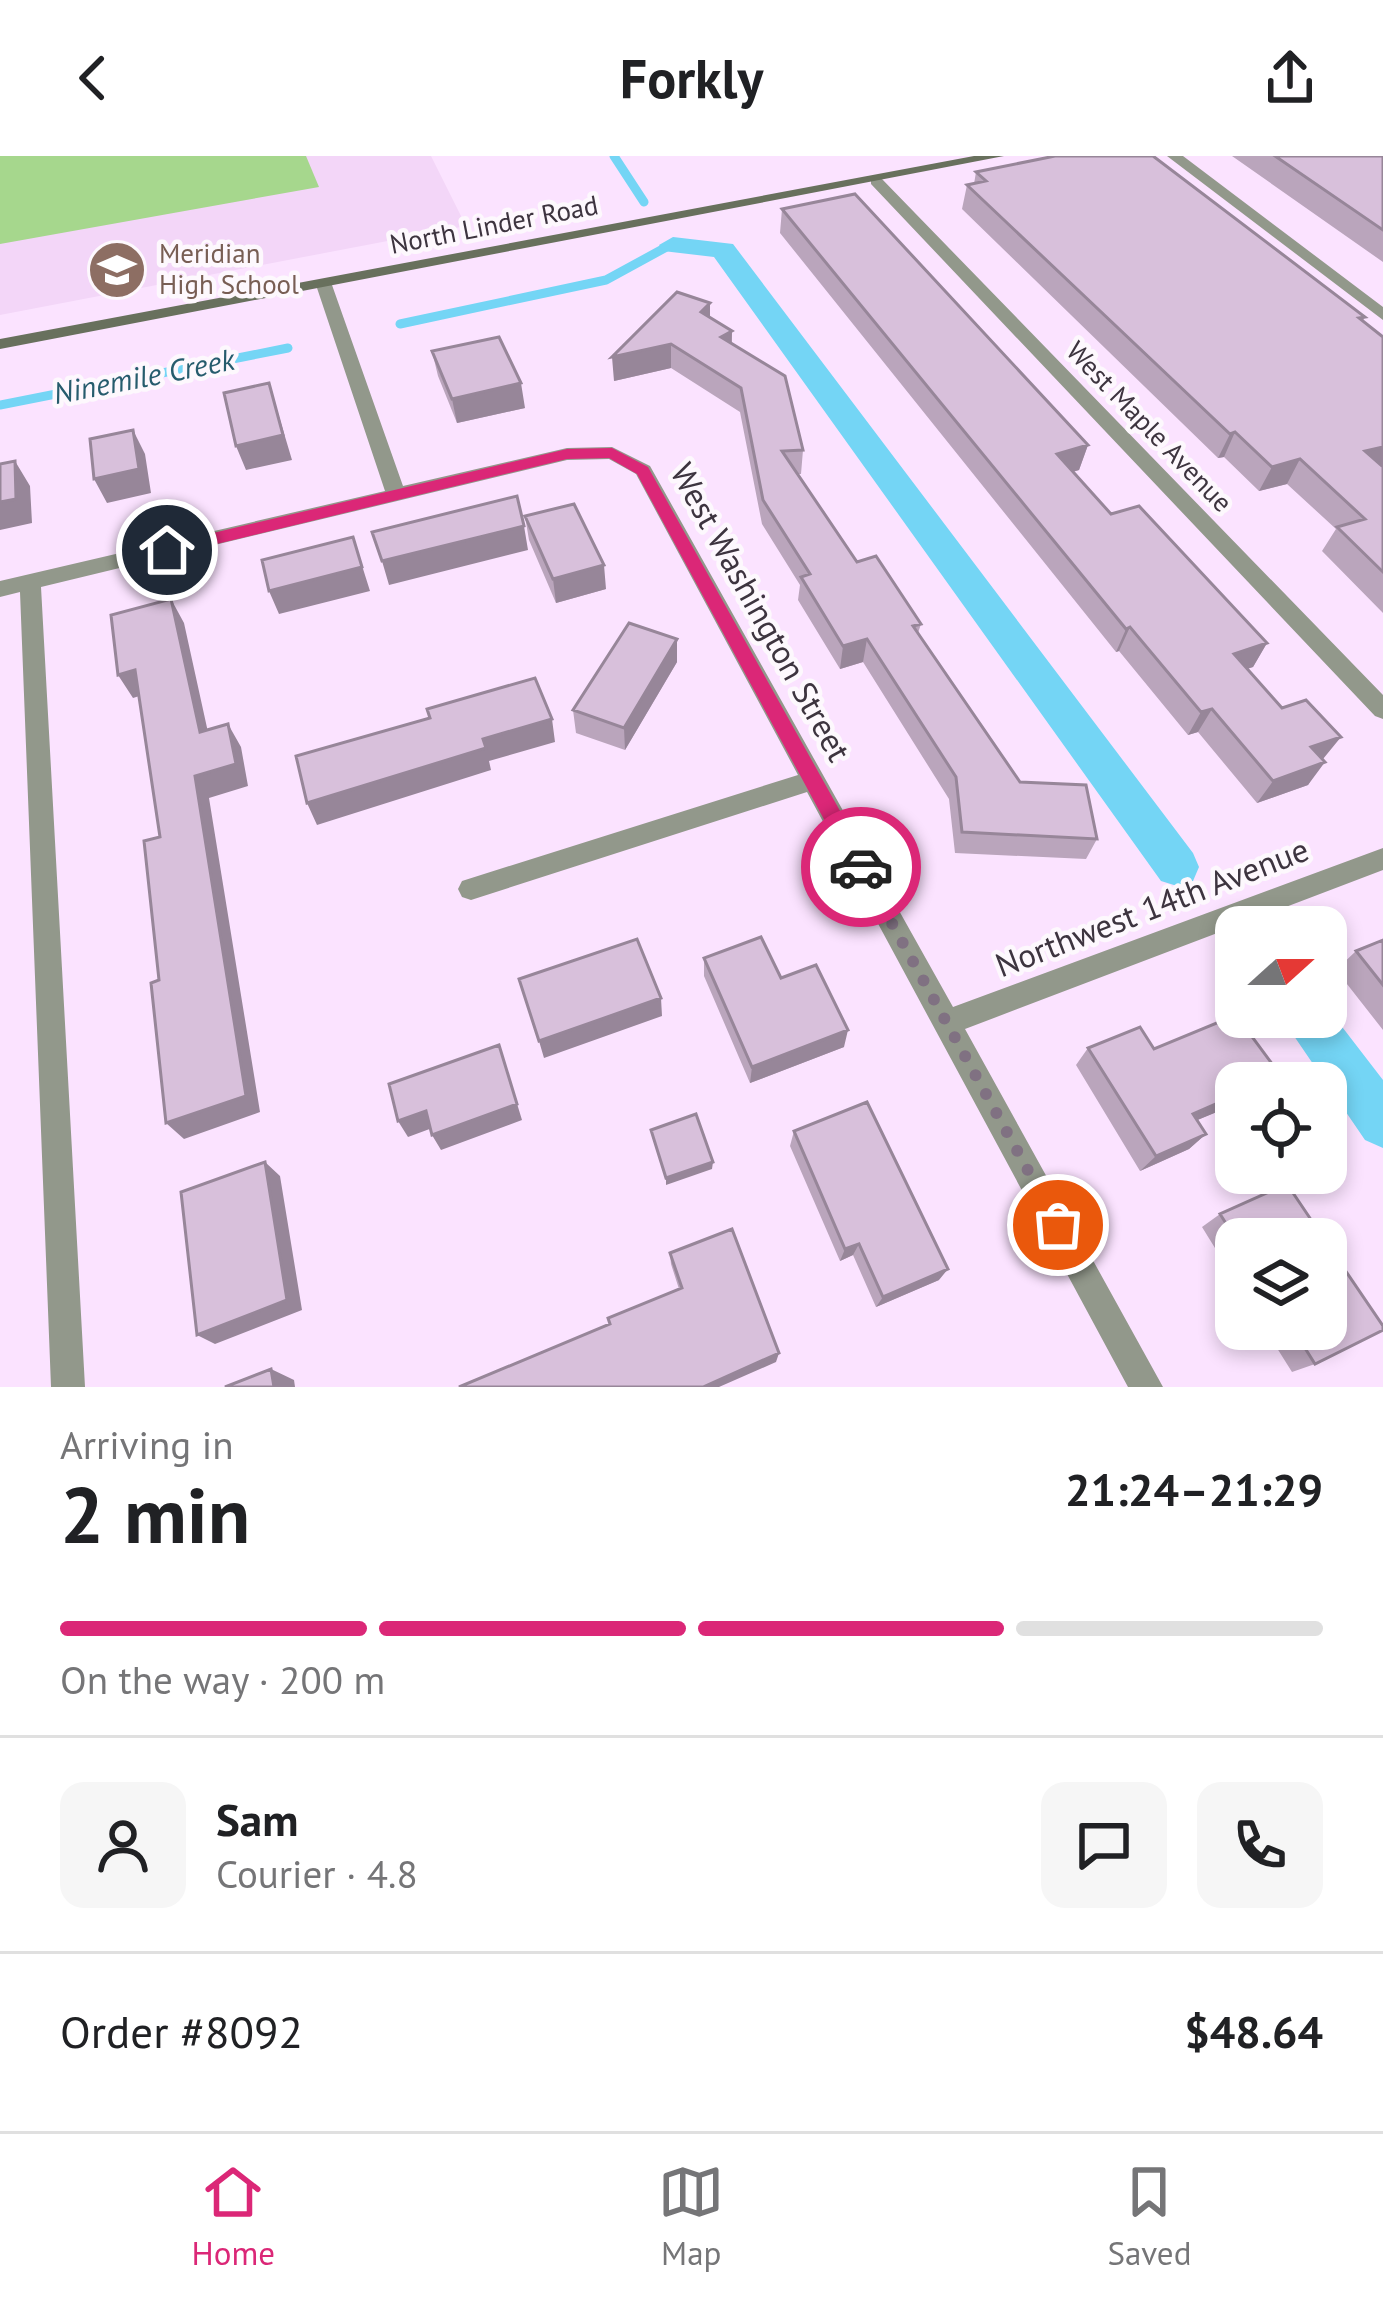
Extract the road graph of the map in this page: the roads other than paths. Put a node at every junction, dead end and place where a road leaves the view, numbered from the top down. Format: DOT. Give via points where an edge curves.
graph roads {
  1 [pos="998,156"];
  2 [pos="1174,156"];
  3 [pos="876,181"];
  4 [pos="324,285"];
  5 [pos="1383,316"];
  6 [pos="0,344"];
  7 [pos="397,496"];
  8 [pos="30,582"];
  9 [pos="0,589"];
  10 [pos="1383,710"];
  11 [pos="813,780"];
  12 [pos="1383,859"];
  13 [pos="471,889"];
  14 [pos="946,1023"];
  15 [pos="68,1387"];
  16 [pos="1146,1387"];
  1 -- 3 [label="main road, North Linder Road"];
  2 -- 5 [label="street"];
  3 -- 4 [label="main road, North Linder Road"];
  3 -- 10 [label="street, West Maple Avenue"];
  4 -- 6 [label="main road, North Linder Road"];
  4 -- 7 [label="street"];
  7 -- 8 [label="street"];
  7 -- 11 [label="street, West Washington Street" via="567,454 612,453 643,470"];
  8 -- 9 [label="street"];
  8 -- 15 [label="street"];
  11 -- 13 [label="street"];
  11 -- 14 [label="street, West Washington Street"];
  12 -- 14 [label="street, Northwest 14th Avenue"];
  14 -- 16 [label="street, West Washington Street"];
}
